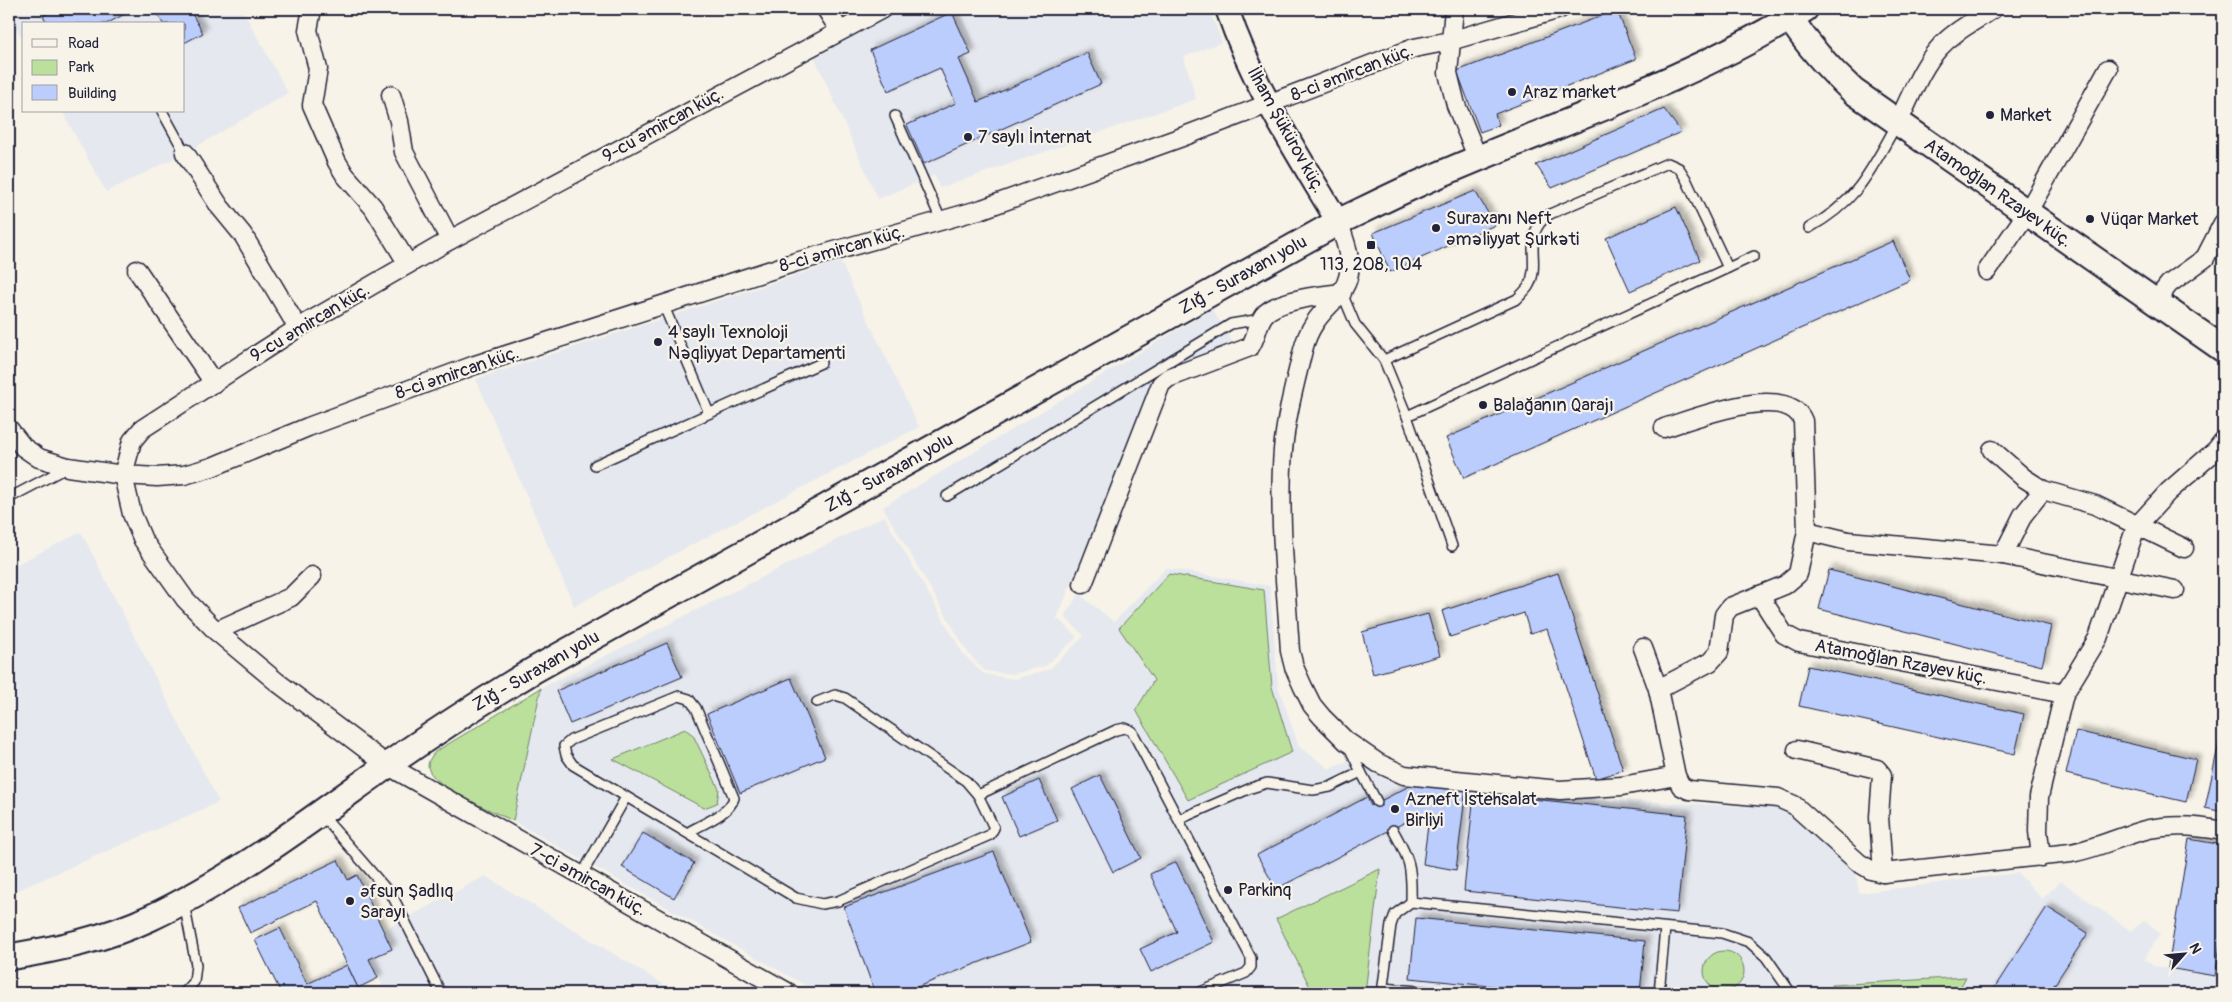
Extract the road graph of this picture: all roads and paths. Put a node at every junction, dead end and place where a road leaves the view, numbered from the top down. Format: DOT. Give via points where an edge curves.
graph roads {
  1 [pos="312,9"];
  2 [pos="826,9"];
  3 [pos="882,9"];
  4 [pos="1227,9"];
  5 [pos="1454,9"];
  6 [pos="1560,9"];
  7 [pos="1993,9"];
  8 [pos="1798,13"];
  9 [pos="840,31"];
  10 [pos="1450,41"];
  11 [pos="2108,69"];
  12 [pos="391,96"];
  13 [pos="1268,105"];
  14 [pos="163,112"];
  15 [pos="895,116"];
  16 [pos="1898,124"];
  17 [pos="185,152"];
  18 [pos="1478,159"];
  19 [pos="2027,213"];
  20 [pos="941,220"];
  21 [pos="1338,222"];
  22 [pos="2223,223"];
  23 [pos="1809,228"];
  24 [pos="450,240"];
  25 [pos="1754,256"];
  26 [pos="408,264"];
  27 [pos="1728,268"];
  28 [pos="138,270"];
  29 [pos="1987,271"];
  30 [pos="1342,293"];
  31 [pos="2155,302"];
  32 [pos="663,304"];
  33 [pos="1262,319"];
  34 [pos="298,328"];
  35 [pos="2223,349"];
  36 [pos="1384,360"];
  37 [pos="821,363"];
  38 [pos="214,383"];
  39 [pos="709,413"];
  40 [pos="1407,416"];
  41 [pos="1664,428"];
  42 [pos="9,429"];
  43 [pos="16,446"];
  44 [pos="1992,450"];
  45 [pos="2221,450"];
  46 [pos="595,465"];
  47 [pos="68,467"];
  48 [pos="123,475"];
  49 [pos="2043,490"];
  50 [pos="947,496"];
  51 [pos="9,498"];
  52 [pos="2136,527"];
  53 [pos="1807,531"];
  54 [pos="1452,546"];
  55 [pos="2184,548"];
  56 [pos="2003,554"];
  57 [pos="312,576"];
  58 [pos="2119,579"];
  59 [pos="1083,584"];
  60 [pos="2175,590"];
  61 [pos="1760,595"];
  62 [pos="216,631"];
  63 [pos="1643,648"];
  64 [pos="1658,689"];
  65 [pos="2064,694"];
  66 [pos="817,702"];
  67 [pos="1346,741"];
  68 [pos="1797,750"];
  69 [pos="387,765"];
  70 [pos="1361,772"];
  71 [pos="1676,776"];
  72 [pos="978,795"];
  73 [pos="626,797"];
  74 [pos="1377,802"];
  75 [pos="320,813"];
  76 [pos="1180,819"];
  77 [pos="1393,830"];
  78 [pos="2223,831"];
  79 [pos="687,833"];
  80 [pos="2041,857"];
  81 [pos="1883,873"];
  82 [pos="580,876"];
  83 [pos="183,901"];
  84 [pos="1412,902"];
  85 [pos="1665,928"];
  86 [pos="9,957"];
  87 [pos="1382,991"];
  88 [pos="184,993"];
  89 [pos="441,993"];
  90 [pos="789,993"];
  91 [pos="1198,993"];
  92 [pos="1441,993"];
  93 [pos="1660,993"];
  94 [pos="1791,993"];
  1 -- 26 [label="street" via="308,30 318,69 312,106 337,162 373,206"];
  2 -- 9 [label="street"];
  3 -- 9 [label="street, 9-cu Əmircan küç."];
  4 -- 13 [label="street, İlham Şükürov küç."];
  5 -- 10 [label="street"];
  6 -- 10 [label="street, 8-ci Əmircan küç."];
  7 -- 16 [label="street" via="1957,31 1939,48 1925,68"];
  8 -- 16 [label="main road, Atamoğlan Rzayev küç." via="1806,43 1828,69"];
  8 -- 18 [label="main road, Zığ - Suraxanı yolu" via="1744,45 1683,75"];
  9 -- 24 [label="street, 9-cu Əmircan küç."];
  10 -- 13 [label="street, 8-ci Əmircan küç." via="1414,48"];
  10 -- 18 [label="street" via="1448,73 1456,105"];
  11 -- 19 [label="street"];
  12 -- 24 [label="street" via="400,121 404,152"];
  13 -- 20 [label="street, 8-ci Əmircan küç." via="982,209"];
  13 -- 21 [label="street, İlham Şükürov küç."];
  14 -- 17 [label="lane"];
  15 -- 20 [label="lane"];
  16 -- 19 [label="main road, Atamoğlan Rzayev küç."];
  16 -- 23 [label="lane" via="1878,161 1846,203"];
  17 -- 34 [label="street" via="243,235"];
  18 -- 21 [label="main road, Zığ - Suraxanı yolu"];
  19 -- 29 [label="street"];
  19 -- 31 [label="main road, Atamoğlan Rzayev küç."];
  20 -- 32 [label="street, 8-ci Əmircan küç."];
  21 -- 30 [label="street" via="1349,259 1349,278"];
  21 -- 69 [label="main road, Zığ - Suraxanı yolu" via="534,670"];
  22 -- 31 [label="street" via="2205,258 2168,284"];
  24 -- 26 [label="street, 9-cu Əmircan küç."];
  25 -- 27 [label="lane"];
  26 -- 34 [label="street, 9-cu Əmircan küç."];
  27 -- 36 [label="lane" via="1686,179 1679,168 1668,163 1538,222 1528,286 1517,299"];
  27 -- 40 [label="lane"];
  28 -- 38 [label="street"];
  30 -- 33 [label="street" via="1311,297 1274,308"];
  30 -- 36 [label="lane" via="1355,324"];
  30 -- 67 [label="street" via="1319,318 1305,341 1291,397 1283,451 1283,533 1290,651 1294,667 1312,705"];
  31 -- 35 [label="main road, Atamoğlan Rzayev küç."];
  32 -- 39 [label="lane"];
  32 -- 48 [label="street, 8-ci Əmircan küç." via="475,365 308,427 212,467 184,475"];
  33 -- 50 [label="lane" via="1231,324"];
  33 -- 59 [label="street" via="1250,347 1168,378 1161,384"];
  34 -- 38 [label="street, 9-cu Əmircan küç."];
  36 -- 40 [label="lane"];
  37 -- 39 [label="lane"];
  38 -- 48 [label="street, 9-cu Əmircan küç." via="142,429 132,441"];
  39 -- 46 [label="lane"];
  40 -- 54 [label="lane"];
  41 -- 53 [label="street" via="1745,404 1786,403 1800,411"];
  42 -- 43 [label="street"];
  43 -- 47 [label="street, 8-ci Əmircan küç." via="39,458"];
  44 -- 49 [label="street"];
  45 -- 52 [label="street" via="2168,492"];
  47 -- 48 [label="street, 8-ci Əmircan küç."];
  47 -- 51 [label="lane"];
  48 -- 62 [label="street, 9-cu Əmircan küç." via="132,514 143,540 185,600"];
  49 -- 52 [label="street" via="2095,505"];
  49 -- 56 [label="street" via="2023,515"];
  52 -- 55 [label="street"];
  52 -- 58 [label="street"];
  53 -- 56 [label="street" via="1848,541"];
  53 -- 61 [label="street" via="1798,574 1785,585"];
  56 -- 58 [label="street"];
  57 -- 62 [label="street" via="291,597"];
  58 -- 60 [label="street"];
  58 -- 65 [label="street" via="2098,638"];
  61 -- 64 [label="street" via="1730,607 1724,615 1718,652 1710,662"];
  61 -- 65 [label="street, Atamoğlan Rzayev küç." via="1784,634 1799,642"];
  62 -- 69 [label="street, 9-cu Əmircan küç." via="277,682"];
  63 -- 64 [label="street"];
  64 -- 71 [label="street"];
  65 -- 80 [label="street" via="2039,797"];
  66 -- 72 [label="lane" via="835,695 846,698 966,781"];
  67 -- 70 [label="lane"];
  67 -- 71 [label="street" via="1378,763 1404,775 1560,790 1622,786"];
  68 -- 81 [label="street" via="1877,769 1882,774 1879,816"];
  69 -- 75 [label="main road, Zığ - Suraxanı yolu"];
  69 -- 82 [label="street, 7-ci Əmircan küç."];
  70 -- 74 [label="lane"];
  70 -- 76 [label="lane" via="1330,787 1313,790 1267,784 1250,788"];
  71 -- 81 [label="street" via="1681,786 1689,790 1778,798 1794,805 1859,863"];
  72 -- 76 [label="lane" via="1125,728 1132,731"];
  72 -- 79 [label="lane" via="994,828 990,835 838,901 822,904 796,898"];
  73 -- 79 [label="lane"];
  73 -- 79 [label="lane" via="573,766 564,746 571,740 679,696 689,700 696,708 734,798 725,811"];
  73 -- 82 [label="lane"];
  75 -- 83 [label="main road, Zığ - Suraxanı yolu" via="228,876"];
  75 -- 89 [label="lane" via="393,898"];
  76 -- 91 [label="lane" via="1251,958 1251,966 1246,973"];
  77 -- 84 [label="lane" via="1409,859"];
  78 -- 80 [label="street" via="2199,826 2148,830 2094,849"];
  80 -- 81 [label="street"];
  82 -- 90 [label="street, 7-ci Əmircan küç."];
  83 -- 86 [label="main road, Zığ - Suraxanı yolu" via="106,935 59,949"];
  83 -- 88 [label="lane" via="196,965 194,982"];
  84 -- 85 [label="lane"];
  84 -- 87 [label="lane" via="1395,914 1390,925"];
  85 -- 93 [label="lane"];
  85 -- 94 [label="lane" via="1722,933 1749,942 1766,956"];
  87 -- 92 [label="lane"];
}
